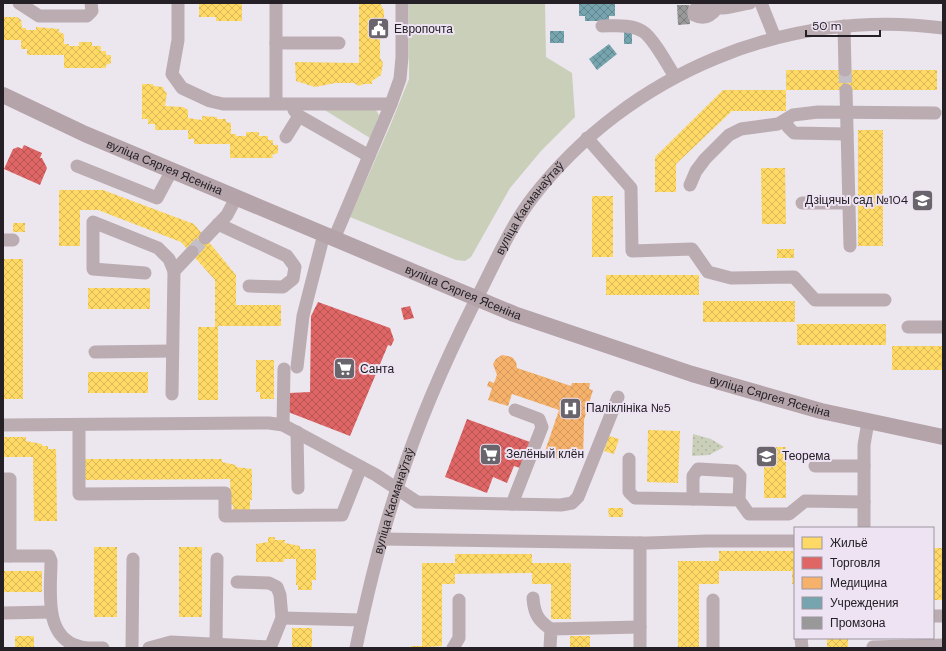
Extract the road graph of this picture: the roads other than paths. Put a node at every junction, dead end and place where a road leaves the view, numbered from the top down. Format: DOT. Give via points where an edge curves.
graph roads {
  1 [pos="18,3"];
  2 [pos="91,3"];
  3 [pos="178,3"];
  4 [pos="276,3"];
  5 [pos="402,3"];
  6 [pos="750,3"];
  7 [pos="760,3"];
  8 [pos="718,8"];
  9 [pos="602,26"];
  10 [pos="844,26"];
  11 [pos="943,28"];
  12 [pos="775,38"];
  13 [pos="276,43"];
  14 [pos="339,43"];
  15 [pos="845,70"];
  16 [pos="675,77"];
  17 [pos="846,90"];
  18 [pos="3,95"];
  19 [pos="283,104"];
  20 [pos="391,104"];
  21 [pos="846,113"];
  22 [pos="935,114"];
  23 [pos="299,116"];
  24 [pos="786,120"];
  25 [pos="847,134"];
  26 [pos="286,137"];
  27 [pos="587,138"];
  28 [pos="369,156"];
  29 [pos="77,166"];
  30 [pos="172,170"];
  31 [pos="690,185"];
  32 [pos="236,198"];
  33 [pos="802,203"];
  34 [pos="848,203"];
  35 [pos="218,224"];
  36 [pos="329,237"];
  37 [pos="205,238"];
  38 [pos="850,246"];
  39 [pos="192,252"];
  40 [pos="174,271"];
  41 [pos="145,273"];
  42 [pos="249,286"];
  43 [pos="476,298"];
  44 [pos="885,300"];
  45 [pos="908,327"];
  46 [pos="943,327"];
  47 [pos="172,351"];
  48 [pos="96,352"];
  49 [pos="172,394"];
  50 [pos="618,397"];
  51 [pos="514,410"];
  52 [pos="868,422"];
  53 [pos="3,424"];
  54 [pos="79,424"];
  55 [pos="284,424"];
  56 [pos="297,432"];
  57 [pos="943,437"];
  58 [pos="629,459"];
  59 [pos="815,466"];
  60 [pos="864,466"];
  61 [pos="361,467"];
  62 [pos="3,479"];
  63 [pos="298,488"];
  64 [pos="397,488"];
  65 [pos="692,499"];
  66 [pos="739,500"];
  67 [pos="864,502"];
  68 [pos="512,504"];
  69 [pos="864,527"];
  70 [pos="383,539"];
  71 [pos="794,541"];
  72 [pos="640,543"];
  73 [pos="6,556"];
  74 [pos="133,559"];
  75 [pos="217,559"];
  76 [pos="238,582"];
  77 [pos="534,598"];
  78 [pos="459,600"];
  79 [pos="713,600"];
  80 [pos="3,612"];
  81 [pos="51,612"];
  82 [pos="282,618"];
  83 [pos="362,620"];
  84 [pos="640,627"];
  85 [pos="550,629"];
  86 [pos="216,644"];
  87 [pos="872,644"];
  88 [pos="943,645"];
  89 [pos="103,648"];
  90 [pos="132,648"];
  91 [pos="149,648"];
  92 [pos="270,648"];
  93 [pos="356,648"];
  94 [pos="453,648"];
  95 [pos="550,648"];
  96 [pos="640,648"];
  97 [pos="713,648"];
  1 -- 2 [label="street" via="39,16 87,16 92,11"];
  3 -- 19 [label="street" via="178,40 172,74 182,88 223,104"];
  4 -- 13 [label="street"];
  5 -- 20 [label="street" via="401,68"];
  6 -- 8 [label="street"];
  7 -- 12 [label="street"];
  9 -- 16 [label="street" via="626,26 642,30"];
  10 -- 11 [label="street, вуліца Касманаўтаў" via="897,25"];
  10 -- 12 [label="street, вуліца Касманаўтаў" via="815,29"];
  10 -- 15 [label="street"];
  12 -- 16 [label="street, вуліца Касманаўтаў" via="707,61"];
  13 -- 14 [label="street"];
  13 -- 19 [label="street"];
  16 -- 27 [label="street, вуліца Касманаўтаў" via="627,106"];
  17 -- 21 [label="street"];
  18 -- 30 [label="main road, вуліца Сяргея Ясеніна" via="85,134"];
  19 -- 20 [label="street"];
  19 -- 23 [label="street"];
  20 -- 28 [label="street"];
  21 -- 22 [label="street"];
  21 -- 24 [label="street" via="818,112 793,115"];
  21 -- 25 [label="street"];
  23 -- 26 [label="street"];
  23 -- 28 [label="street"];
  24 -- 25 [label="street" via="794,133"];
  24 -- 31 [label="street" via="778,124 741,129 730,135 704,159"];
  25 -- 34 [label="street"];
  27 -- 43 [label="street, вуліца Касманаўтаў" via="532,199 510,233"];
  27 -- 44 [label="street" via="631,188 632,251 692,248 708,272 731,278 794,277 815,300"];
  28 -- 36 [label="street"];
  29 -- 30 [label="street" via="157,198"];
  30 -- 32 [label="main road, вуліца Сяргея Ясеніна"];
  32 -- 35 [label="street" via="226,216"];
  32 -- 36 [label="main road, вуліца Сяргея Ясеніна"];
  33 -- 34 [label="street"];
  34 -- 38 [label="street"];
  35 -- 37 [label="street"];
  35 -- 42 [label="street" via="287,256 295,267 293,279 283,287"];
  36 -- 43 [label="main road, вуліца Сяргея Ясеніна"];
  36 -- 55 [label="street" via="303,316 290,368"];
  39 -- 40 [label="street"];
  40 -- 41 [label="street" via="169,259 158,248 93,222 93,270"];
  40 -- 47 [label="street"];
  43 -- 52 [label="main road, вуліца Сяргея Ясеніна" via="514,314 692,374"];
  43 -- 64 [label="street, вуліца Касманаўтаў" via="426,409"];
  45 -- 46 [label="street"];
  47 -- 48 [label="street"];
  47 -- 49 [label="street"];
  50 -- 68 [label="street" via="578,497 572,503 561,505"];
  51 -- 68 [label="street" via="539,419 542,427"];
  52 -- 57 [label="main road, вуліца Сяргея Ясеніна"];
  52 -- 60 [label="street"];
  53 -- 54 [label="street"];
  54 -- 55 [label="street"];
  54 -- 61 [label="street" via="79,494 225,493 225,516 342,515"];
  55 -- 56 [label="street"];
  56 -- 61 [label="street"];
  56 -- 63 [label="street"];
  58 -- 65 [label="street" via="629,492 635,498"];
  59 -- 60 [label="street"];
  60 -- 67 [label="street"];
  61 -- 64 [label="street"];
  62 -- 73 [label="street" via="10,479"];
  64 -- 68 [label="street" via="417,502"];
  64 -- 70 [label="street, вуліца Касманаўтаў"];
  65 -- 66 [label="street"];
  65 -- 66 [label="street" via="693,476 698,469 735,470 740,476"];
  66 -- 67 [label="street" via="749,514 789,514 805,501"];
  67 -- 69 [label="street"];
  70 -- 72 [label="street"];
  70 -- 83 [label="street, вуліца Касманаўтаў"];
  71 -- 72 [label="street"];
  72 -- 84 [label="street"];
  73 -- 81 [label="street" via="49,556"];
  74 -- 90 [label="street"];
  75 -- 86 [label="street"];
  76 -- 82 [label="street" via="269,583 277,587"];
  77 -- 85 [label="street" via="534,610 540,622"];
  78 -- 94 [label="street" via="459,638"];
  79 -- 97 [label="street"];
  80 -- 81 [label="street"];
  81 -- 89 [label="street" via="54,626 64,638 78,646"];
  82 -- 83 [label="street"];
  82 -- 92 [label="street"];
  83 -- 93 [label="street, вуліца Касманаўтаў"];
  84 -- 85 [label="street"];
  84 -- 96 [label="street"];
  85 -- 95 [label="street"];
  86 -- 91 [label="street" via="171,642"];
  86 -- 92 [label="street"];
  87 -- 88 [label="street"];
}
